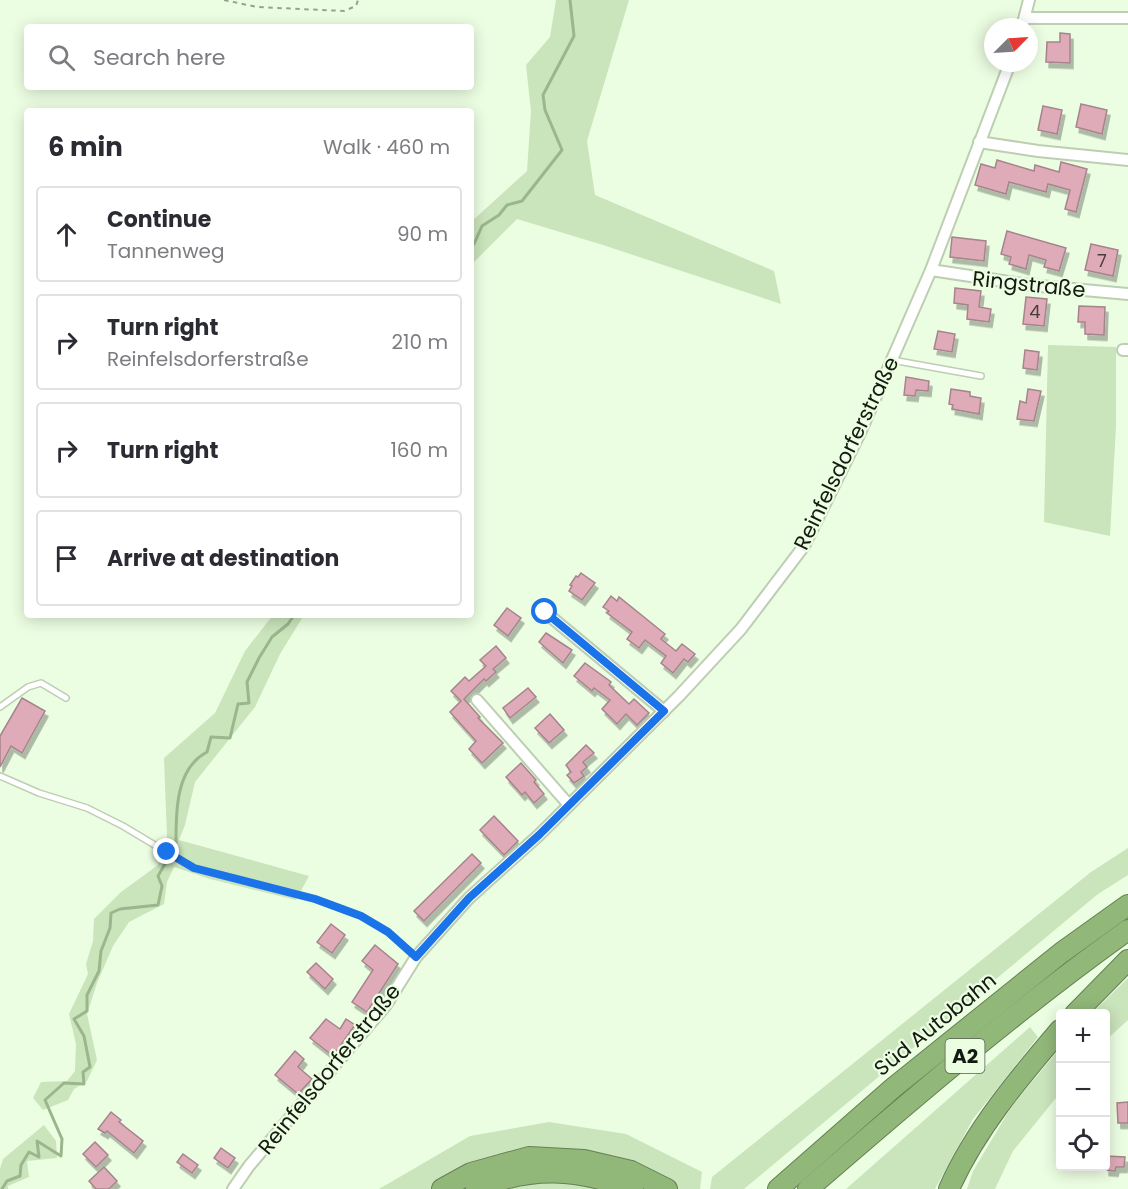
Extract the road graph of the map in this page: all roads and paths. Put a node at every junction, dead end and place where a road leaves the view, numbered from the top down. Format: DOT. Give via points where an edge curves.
graph roads {
  1 [pos="224,0"];
  2 [pos="358,0"];
  3 [pos="1029,0"];
  4 [pos="1025,18"];
  5 [pos="1128,18"];
  6 [pos="1038,21"];
  7 [pos="1006,72"];
  8 [pos="979,142"];
  9 [pos="1128,160"];
  10 [pos="931,270"];
  11 [pos="1128,294"];
  12 [pos="891,360"];
  13 [pos="981,376"];
  14 [pos="545,612"];
  15 [pos="66,698"];
  16 [pos="477,700"];
  17 [pos="0,706"];
  18 [pos="664,711"];
  19 [pos="0,776"];
  20 [pos="569,805"];
  21 [pos="1128,905"];
  22 [pos="1128,930"];
  23 [pos="416,957"];
  24 [pos="1128,960"];
  25 [pos="1080,1009"];
  26 [pos="1056,1035"];
  27 [pos="233,1189"];
  28 [pos="442,1189"];
  29 [pos="476,1189"];
  30 [pos="633,1189"];
  31 [pos="667,1189"];
  32 [pos="778,1189"];
  33 [pos="808,1189"];
  34 [pos="949,1189"];
  1 -- 2 [label="path" via="257,8 344,11 356,6"];
  3 -- 4 [label="street"];
  5 -- 6 [label="street"];
  7 -- 8 [label="street, Reinfelsdorferstraße"];
  8 -- 9 [label="street"];
  8 -- 10 [label="street, Reinfelsdorferstraße"];
  10 -- 11 [label="street, Ringstraße" via="1029,285"];
  10 -- 12 [label="street, Reinfelsdorferstraße"];
  12 -- 13 [label="lane"];
  12 -- 18 [label="street, Reinfelsdorferstraße" via="860,434 804,546 741,629"];
  14 -- 18 [label="street"];
  15 -- 17 [label="lane" via="41,683"];
  16 -- 20 [label="street"];
  18 -- 20 [label="street, Reinfelsdorferstraße"];
  19 -- 23 [label="lane" via="87,808 194,868 315,899 361,916 388,932"];
  20 -- 23 [label="street, Reinfelsdorferstraße" via="469,898"];
  21 -- 32 [label="highway, Süd Autobahn / A2" via="1061,953 893,1088"];
  22 -- 33 [label="highway, Süd Autobahn / A2" via="1070,971"];
  23 -- 27 [label="street, Reinfelsdorferstraße" via="386,1005"];
  24 -- 25 [label="highway"];
  26 -- 34 [label="highway" via="1019,1078"];
  28 -- 31 [label="highway" via="471,1173 529,1157 584,1160 631,1171"];
  29 -- 30 [label="highway" via="501,1178 556,1171 609,1180"];
}
